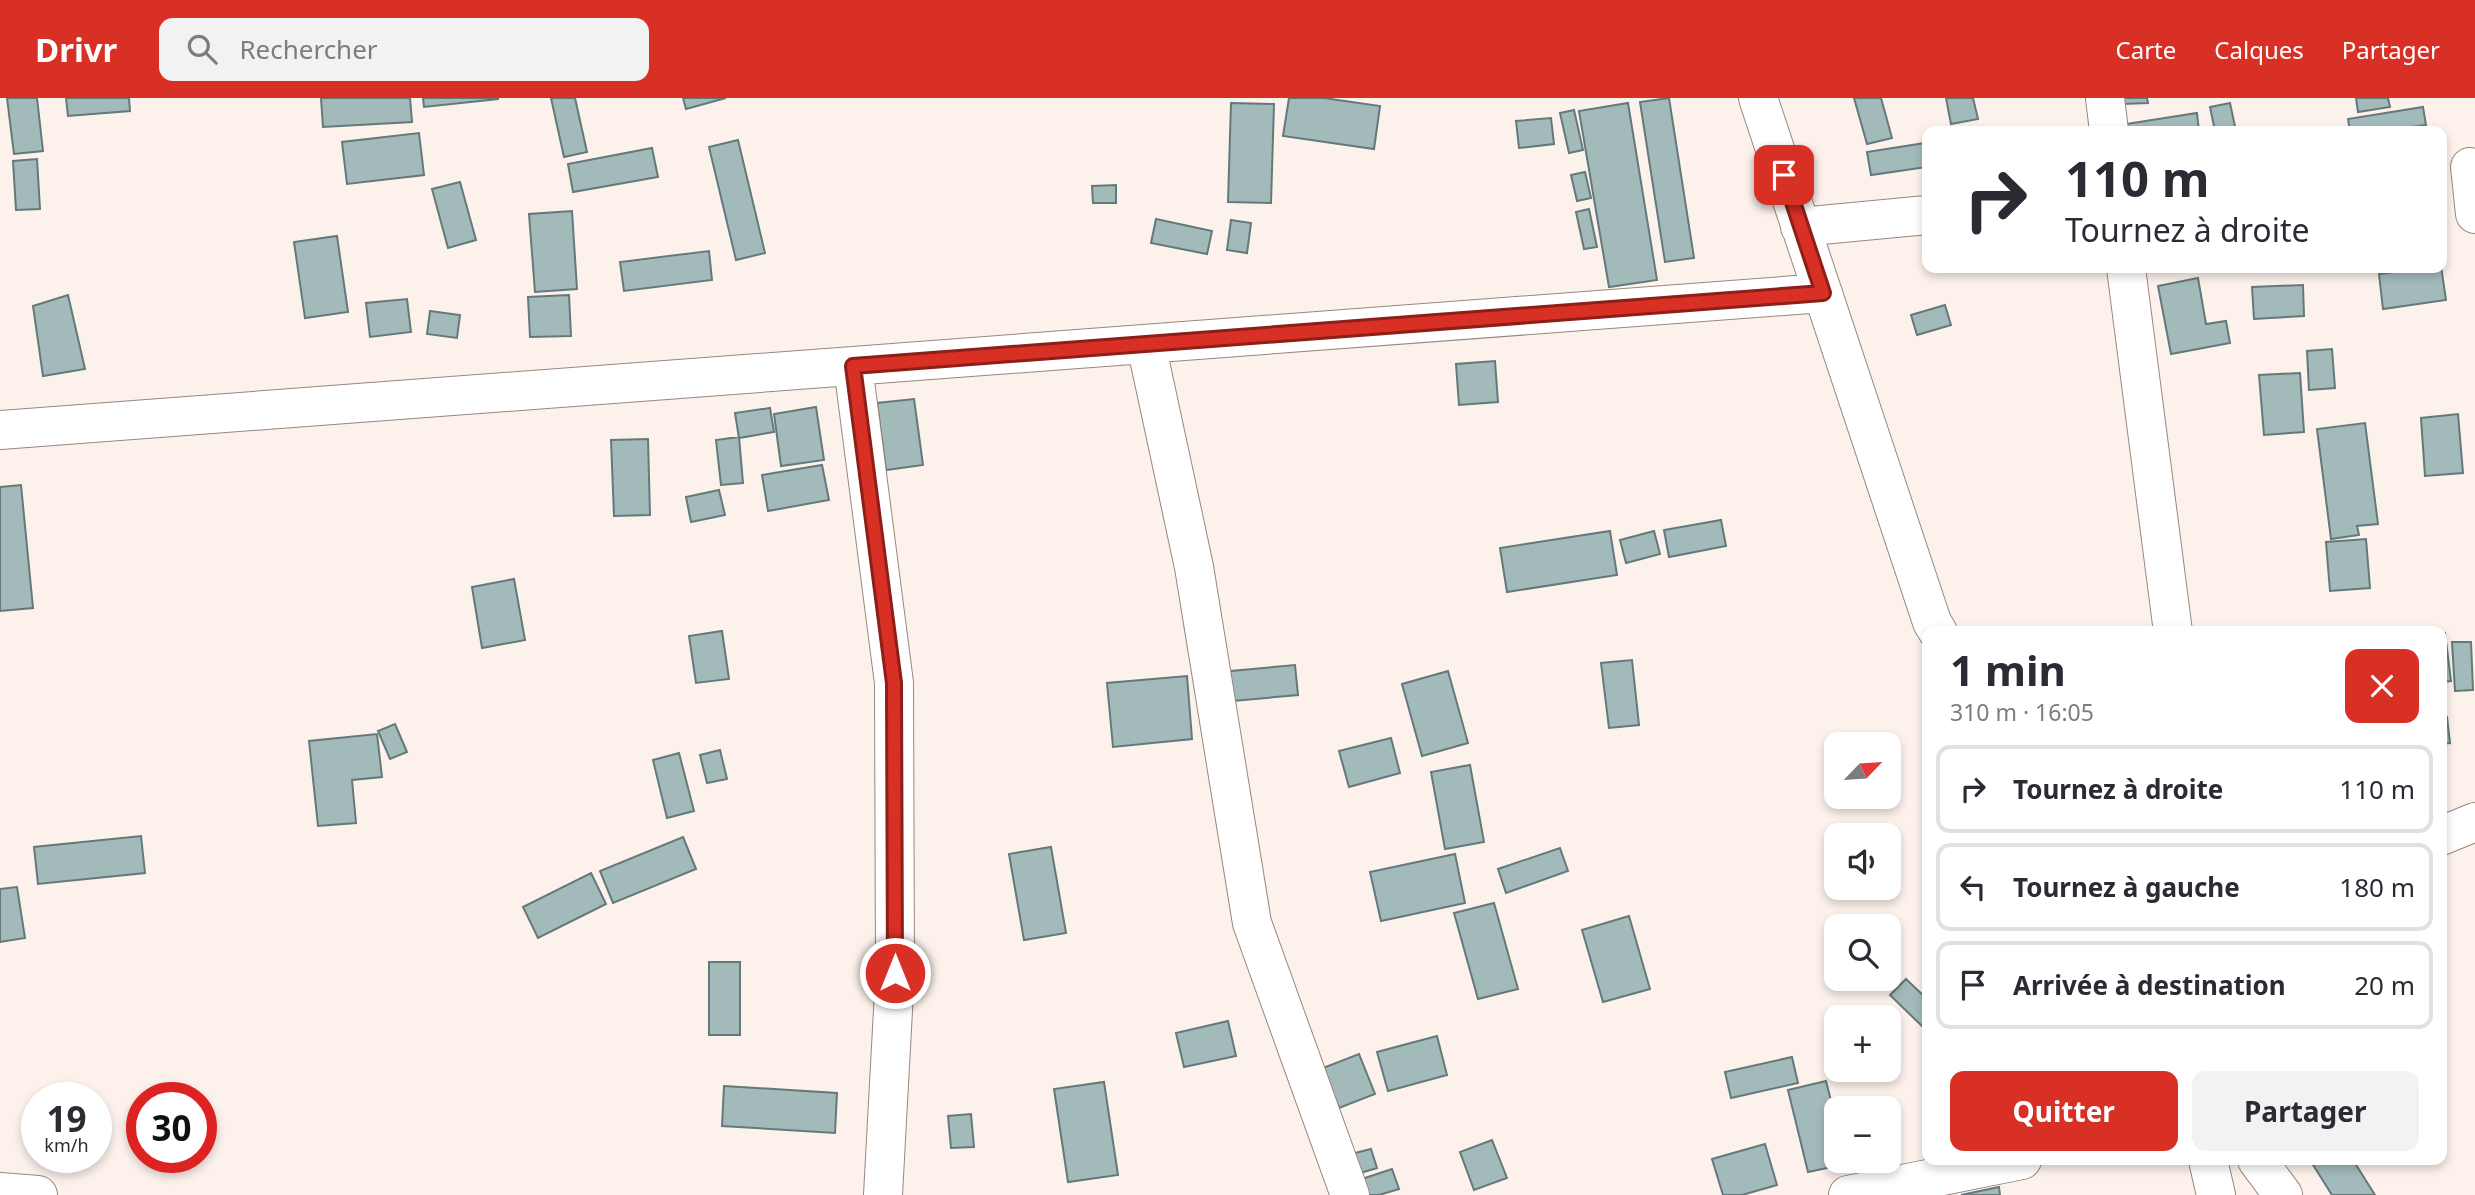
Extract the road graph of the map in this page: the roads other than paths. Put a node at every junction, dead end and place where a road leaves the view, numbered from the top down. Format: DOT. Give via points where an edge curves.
graph roads {
  1 [pos="1758,98"];
  2 [pos="2105,98"];
  3 [pos="2108,126"];
  4 [pos="2462,168"];
  5 [pos="2475,214"];
  6 [pos="1922,215"];
  7 [pos="1800,227"];
  8 [pos="2127,273"];
  9 [pos="1823,293"];
  10 [pos="1146,344"];
  11 [pos="853,366"];
  12 [pos="0,430"];
  13 [pos="1934,626"];
  14 [pos="2171,626"];
  15 [pos="2475,822"];
  16 [pos="2447,834"];
  17 [pos="1997,1165"];
  18 [pos="2209,1165"];
  19 [pos="2262,1165"];
  20 [pos="0,1192"];
  21 [pos="38,1195"];
  22 [pos="883,1195"];
  23 [pos="1350,1195"];
  24 [pos="1848,1195"];
  25 [pos="2216,1195"];
  26 [pos="2283,1195"];
  1 -- 7 [label="street"];
  2 -- 3 [label="street"];
  4 -- 5 [label="street"];
  6 -- 7 [label="street"];
  7 -- 9 [label="street"];
  8 -- 14 [label="street"];
  9 -- 10 [label="street"];
  9 -- 13 [label="street"];
  10 -- 11 [label="street"];
  10 -- 23 [label="street" via="1194,567 1252,923"];
  11 -- 12 [label="street"];
  11 -- 22 [label="street" via="894,683 895,973"];
  15 -- 16 [label="street"];
  17 -- 24 [label="street"];
  18 -- 25 [label="street"];
  19 -- 26 [label="street"];
  20 -- 21 [label="street"];
}
